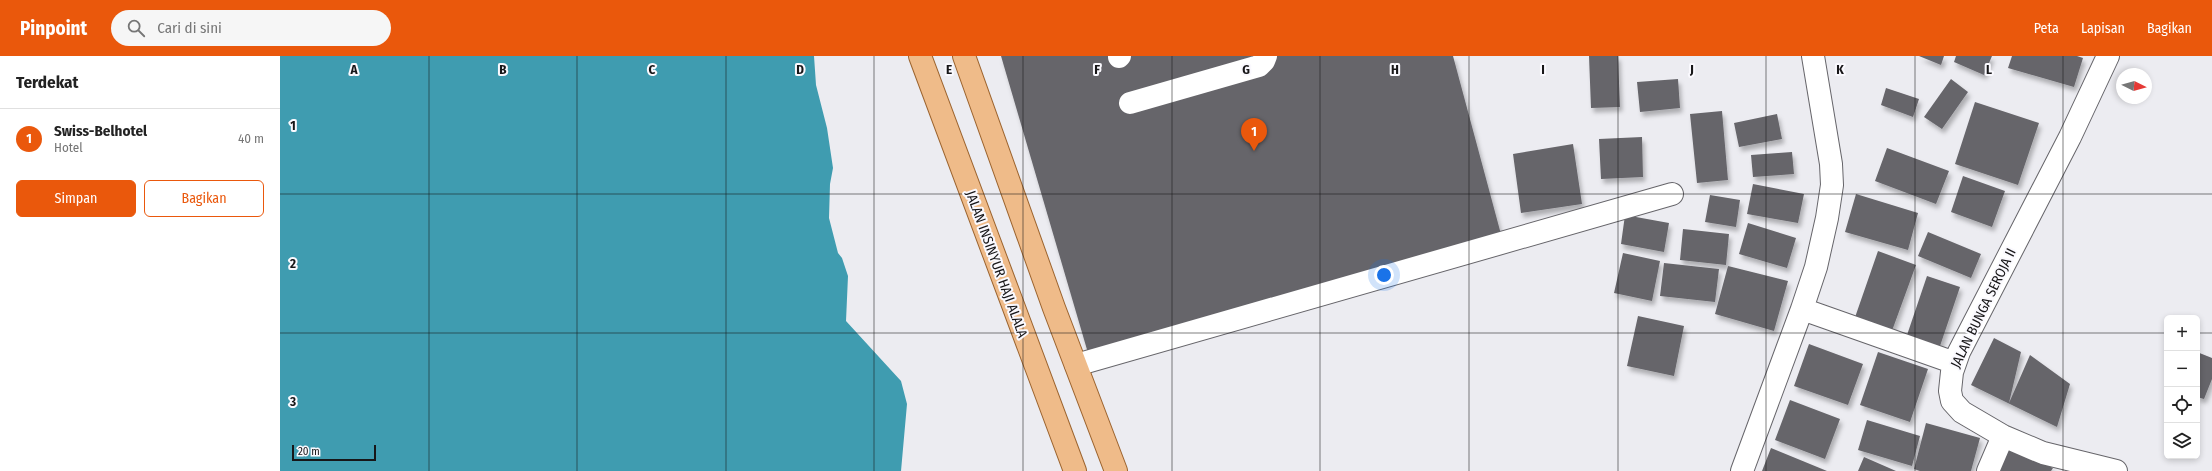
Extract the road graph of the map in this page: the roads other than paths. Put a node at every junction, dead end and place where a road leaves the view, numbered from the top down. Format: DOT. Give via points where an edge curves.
graph roads {
  1 [pos="920,56"];
  2 [pos="964,56"];
  3 [pos="1266,56"];
  4 [pos="1813,56"];
  5 [pos="2108,56"];
  6 [pos="1130,103"];
  7 [pos="1672,194"];
  8 [pos="1802,309"];
  9 [pos="1955,363"];
  10 [pos="1076,365"];
  11 [pos="2003,436"];
  12 [pos="1075,471"];
  13 [pos="1116,471"];
  14 [pos="1742,471"];
  15 [pos="1988,471"];
  16 [pos="2116,471"];
  1 -- 12 [label="main road, JALAN INSINYUR HAJI ALALA"];
  2 -- 10 [label="main road"];
  3 -- 6 [label="street" via="1259,66"];
  4 -- 8 [label="street" via="1831,164 1832,185 1816,267"];
  5 -- 9 [label="street, JALAN BUNGA SEROJA II"];
  7 -- 10 [label="street"];
  8 -- 9 [label="street"];
  8 -- 14 [label="street"];
  9 -- 11 [label="street, JALAN BUNGA SEROJA II" via="1950,382 1952,402 1962,412"];
  10 -- 13 [label="main road"];
  11 -- 15 [label="street"];
  11 -- 16 [label="street, JALAN BUNGA SEROJA II" via="2043,453"];
}
